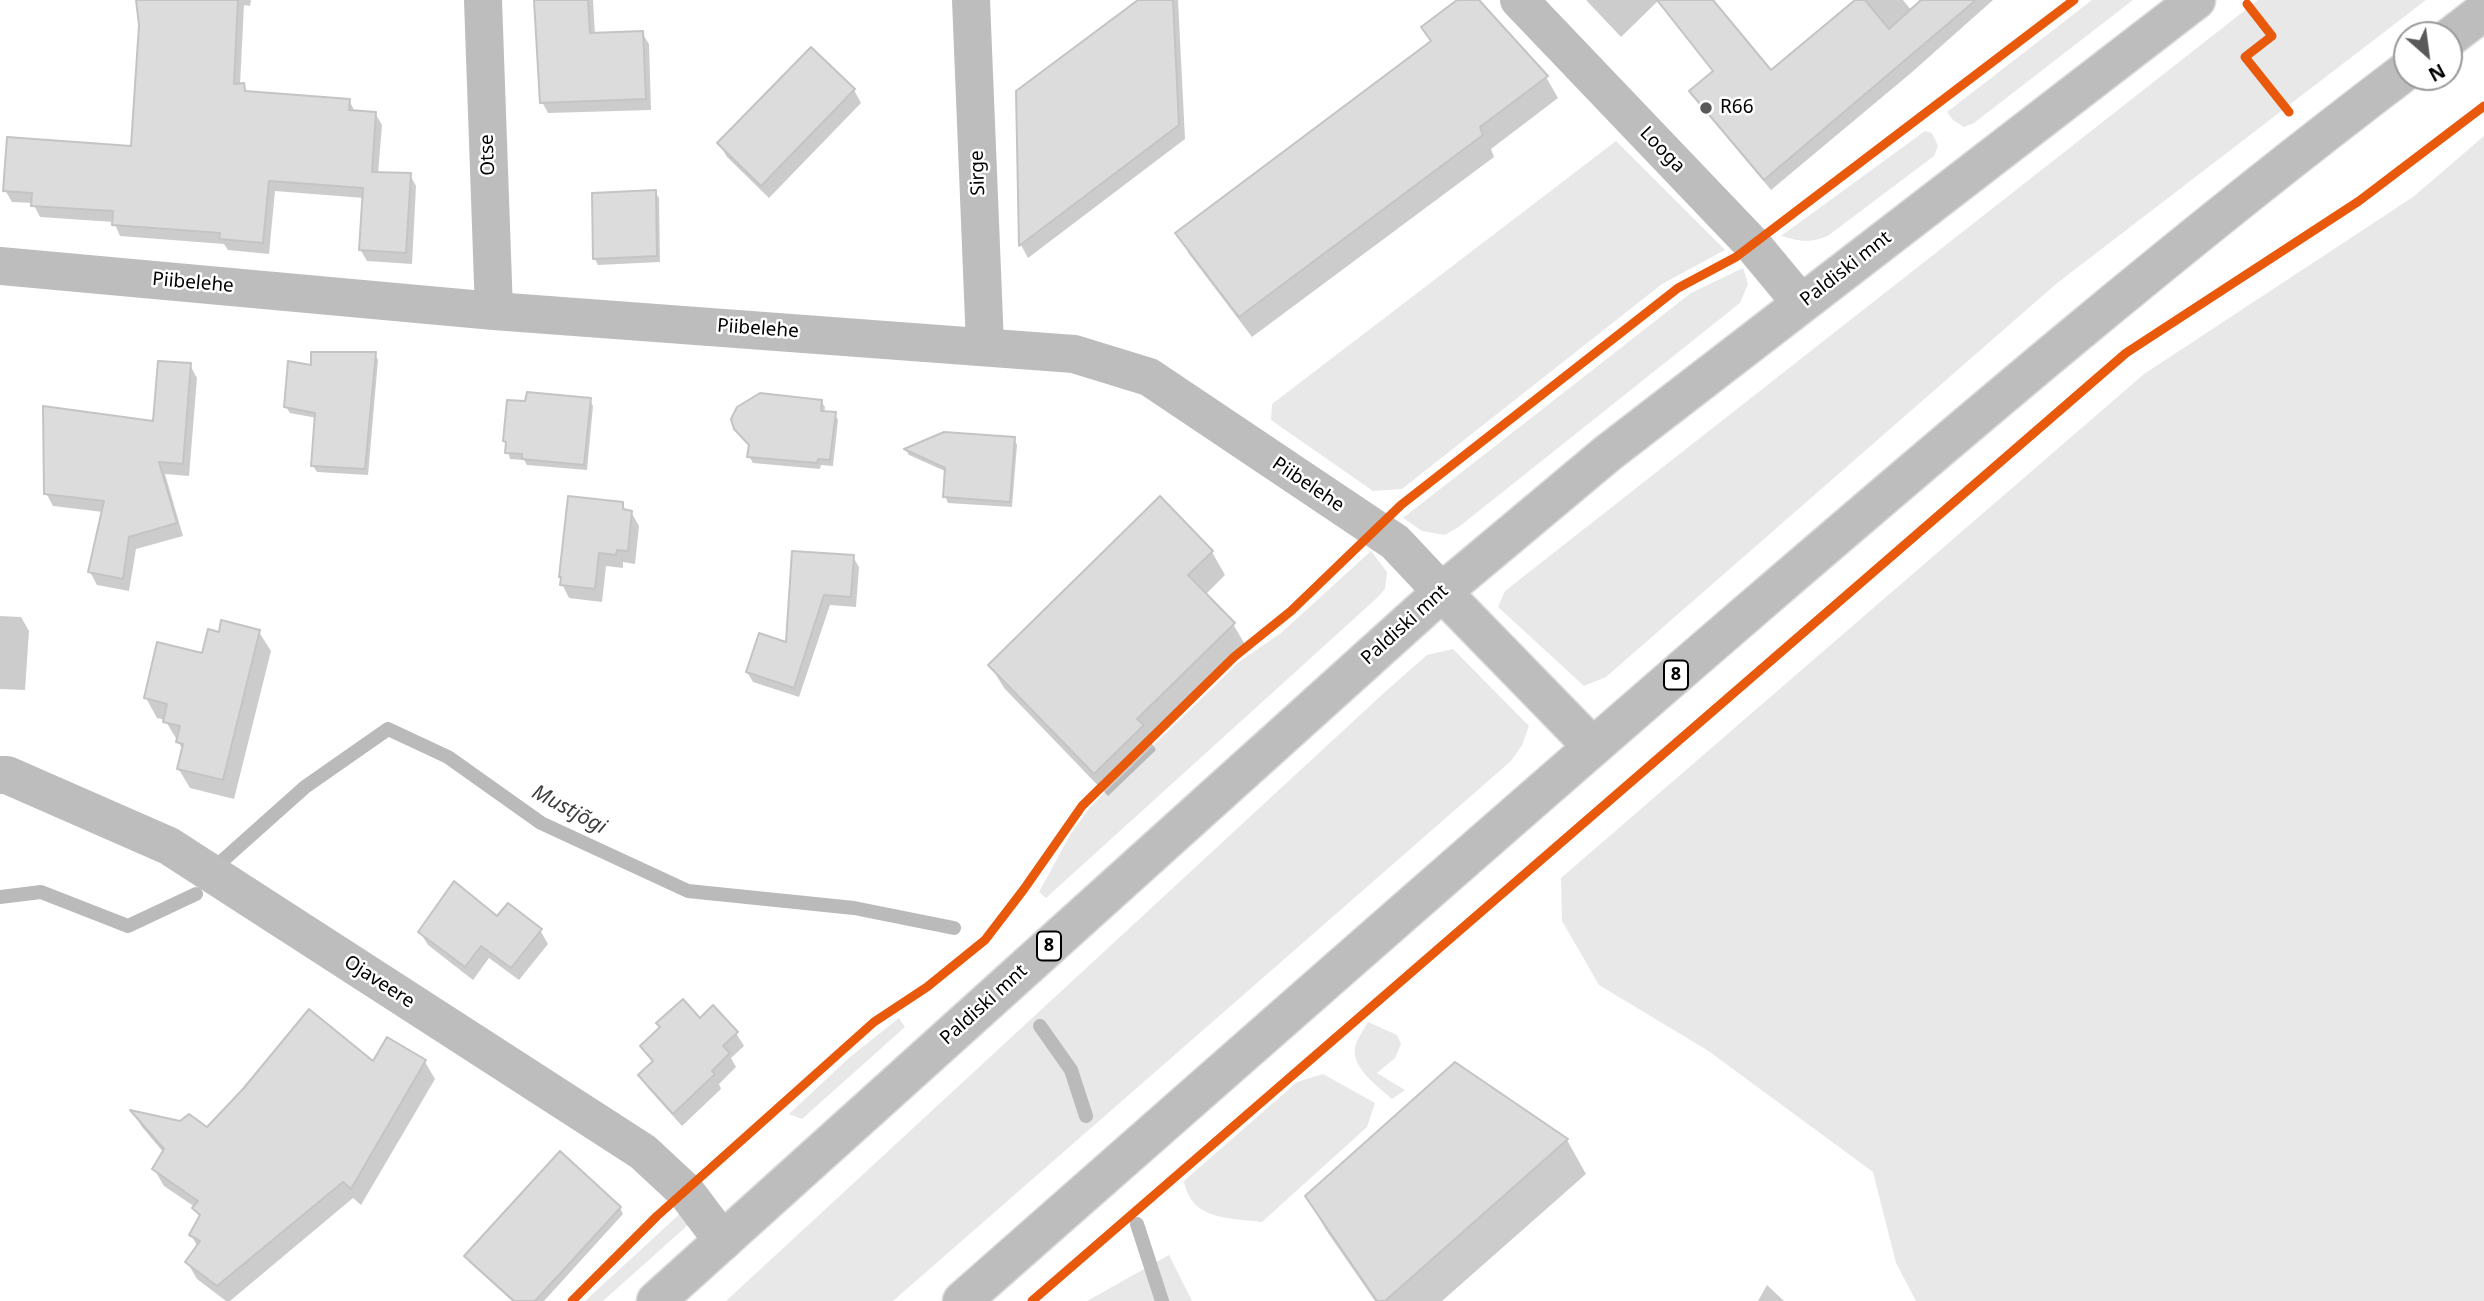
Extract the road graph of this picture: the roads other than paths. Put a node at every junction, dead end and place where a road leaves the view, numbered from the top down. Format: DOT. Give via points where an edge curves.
graph roads {
  1 [pos="483,0"];
  2 [pos="971,0"];
  3 [pos="1519,0"];
  4 [pos="2196,0"];
  5 [pos="2484,11"];
  6 [pos="2463,27"];
  7 [pos="2393,81"];
  8 [pos="0,266"];
  9 [pos="1801,303"];
  10 [pos="494,311"];
  11 [pos="985,345"];
  12 [pos="1442,592"];
  13 [pos="1593,747"];
  14 [pos="0,775"];
  15 [pos="723,1241"];
  16 [pos="656,1301"];
  17 [pos="962,1301"];
  1 -- 10 [label="main road, Otse"];
  2 -- 11 [label="main road, Sirge"];
  3 -- 9 [label="main road, Looga" via="1752,244"];
  4 -- 9 [label="main road, Paldiski mnt / 8"];
  5 -- 6 [label="main road"];
  7 -- 13 [label="main road, 8" via="1942,445"];
  8 -- 10 [label="main road, Piibelehe"];
  9 -- 12 [label="main road, Paldiski mnt / 8" via="1608,453"];
  10 -- 11 [label="main road, Piibelehe"];
  11 -- 12 [label="main road, Piibelehe" via="1074,354 1149,377 1386,535"];
  12 -- 13 [label="main road, Piibelehe"];
  12 -- 15 [label="main road, Paldiski mnt / 8"];
  13 -- 17 [label="main road, 8"];
  14 -- 15 [label="main road, Ojaveere" via="169,846 643,1152 686,1192"];
  15 -- 16 [label="main road, Paldiski mnt / 8"];
}
